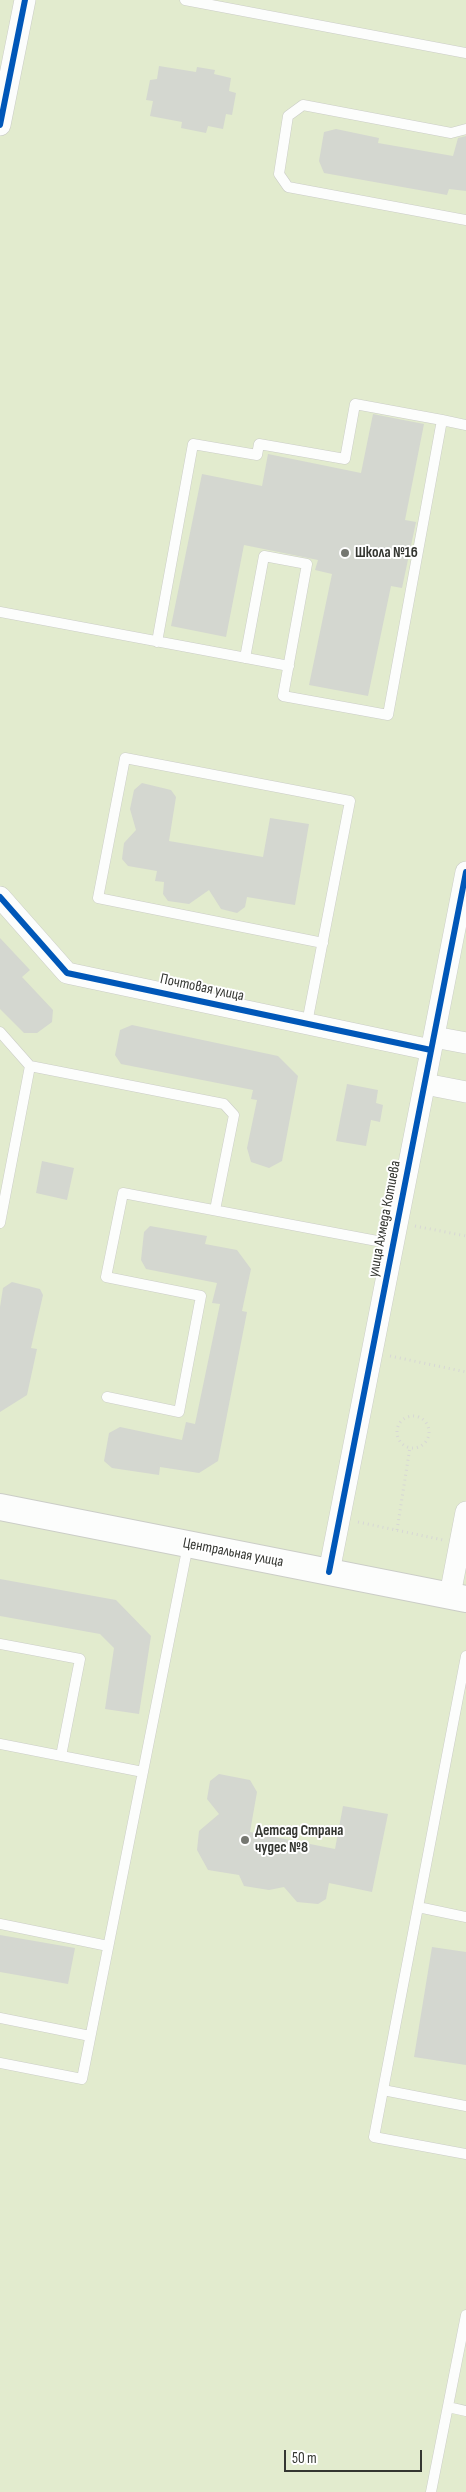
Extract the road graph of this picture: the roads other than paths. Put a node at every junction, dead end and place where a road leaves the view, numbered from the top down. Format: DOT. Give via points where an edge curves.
graph roads {
  1 [pos="25,0"];
  2 [pos="185,0"];
  3 [pos="466,54"];
  4 [pos="0,125"];
  5 [pos="466,129"];
  6 [pos="466,220"];
  7 [pos="442,420"];
  8 [pos="466,425"];
  9 [pos="0,612"];
  10 [pos="157,642"];
  11 [pos="245,658"];
  12 [pos="288,666"];
  13 [pos="466,872"];
  14 [pos="0,897"];
  15 [pos="323,943"];
  16 [pos="308,1023"];
  17 [pos="0,1032"];
  18 [pos="432,1043"];
  19 [pos="466,1043"];
  20 [pos="30,1066"];
  21 [pos="425,1084"];
  22 [pos="466,1092"];
  23 [pos="215,1210"];
  24 [pos="0,1223"];
  25 [pos="393,1244"];
  26 [pos="107,1397"];
  27 [pos="0,1507"];
  28 [pos="466,1512"];
  29 [pos="188,1544"];
  30 [pos="329,1572"];
  31 [pos="458,1597"];
  32 [pos="0,1644"];
  33 [pos="466,1656"];
  34 [pos="0,1744"];
  35 [pos="61,1756"];
  36 [pos="143,1772"];
  37 [pos="418,1907"];
  38 [pos="466,1917"];
  39 [pos="0,1924"];
  40 [pos="108,1946"];
  41 [pos="0,2018"];
  42 [pos="90,2036"];
  43 [pos="0,2063"];
  44 [pos="383,2090"];
  45 [pos="466,2106"];
  46 [pos="466,2154"];
  47 [pos="466,2315"];
  48 [pos="448,2408"];
  49 [pos="466,2411"];
  50 [pos="431,2492"];
  1 -- 4 [label="street"];
  2 -- 3 [label="lane"];
  5 -- 6 [label="lane" via="451,133 303,105 288,116 279,174 288,187"];
  7 -- 8 [label="lane"];
  7 -- 10 [label="lane" via="355,404 345,459 259,444 256,455 193,444"];
  7 -- 12 [label="lane" via="388,715 283,696"];
  9 -- 10 [label="lane"];
  10 -- 11 [label="lane"];
  11 -- 12 [label="lane"];
  11 -- 12 [label="lane" via="264,556 307,564"];
  13 -- 18 [label="street, улица Ахмеда Котиева"];
  14 -- 16 [label="street, Почтовая улица" via="67,973"];
  15 -- 15 [label="lane" via="350,801 125,758 98,898"];
  15 -- 16 [label="lane"];
  16 -- 18 [label="street, Почтовая улица"];
  17 -- 20 [label="lane"];
  18 -- 19 [label="street, Почтовая улица"];
  18 -- 21 [label="street, улица Ахмеда Котиева"];
  20 -- 23 [label="lane" via="224,1104 234,1115"];
  20 -- 24 [label="lane"];
  21 -- 22 [label="street"];
  21 -- 25 [label="street, улица Ахмеда Котиева"];
  23 -- 25 [label="lane"];
  23 -- 26 [label="lane" via="123,1193 106,1278 201,1296 179,1412"];
  25 -- 30 [label="street, улица Ахмеда Котиева"];
  27 -- 29 [label="street, Центральная улица"];
  28 -- 31 [label="street" via="460,1543"];
  29 -- 30 [label="street, Центральная улица"];
  29 -- 36 [label="lane"];
  30 -- 31 [label="street, Центральная улица"];
  32 -- 35 [label="lane" via="80,1659"];
  33 -- 37 [label="lane"];
  34 -- 35 [label="lane"];
  35 -- 36 [label="lane"];
  36 -- 40 [label="lane"];
  37 -- 38 [label="lane"];
  37 -- 44 [label="lane"];
  39 -- 40 [label="lane"];
  40 -- 42 [label="lane"];
  41 -- 42 [label="lane"];
  42 -- 43 [label="lane" via="82,2079"];
  44 -- 45 [label="lane"];
  44 -- 46 [label="lane" via="374,2137"];
  47 -- 48 [label="lane"];
  48 -- 49 [label="lane"];
  48 -- 50 [label="lane"];
}
